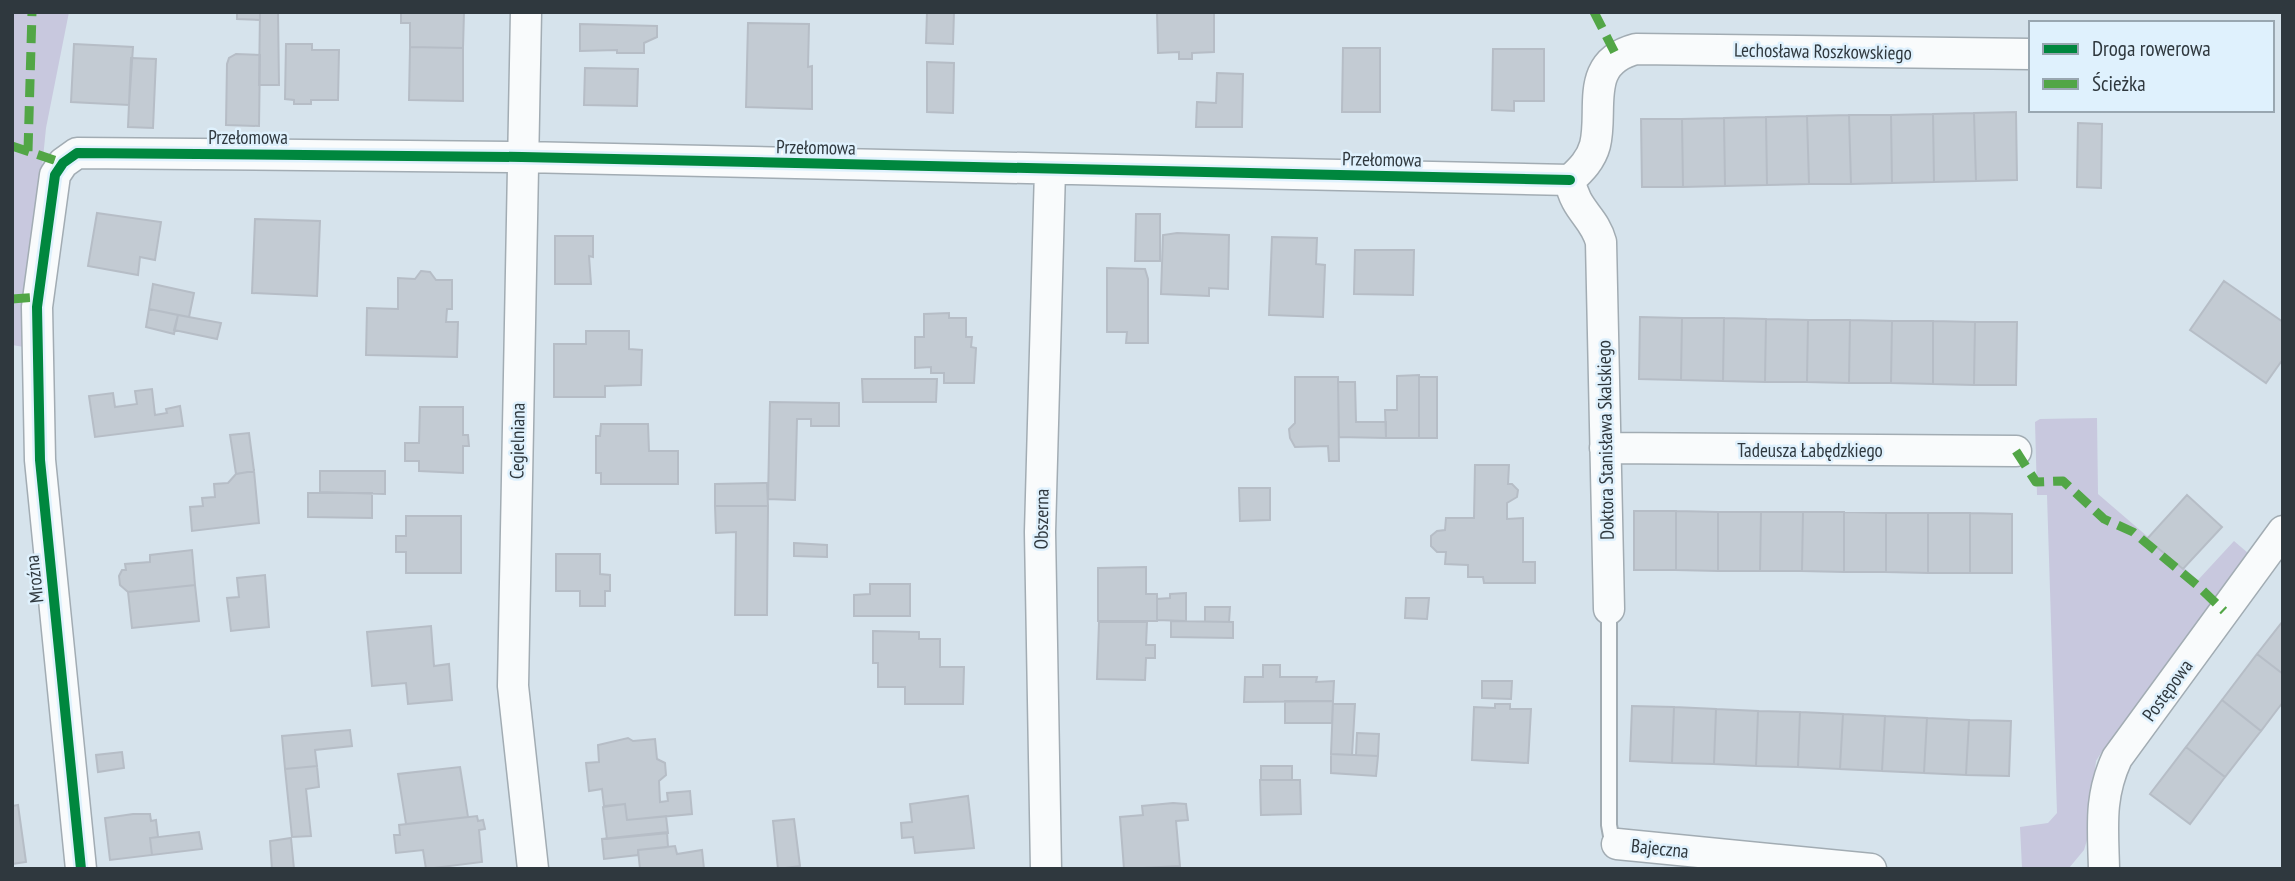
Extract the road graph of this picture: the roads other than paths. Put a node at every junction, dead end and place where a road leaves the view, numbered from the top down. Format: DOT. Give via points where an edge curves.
graph roads {
  1 [pos="526,12"];
  2 [pos="2029,54"];
  3 [pos="522,157"];
  4 [pos="63,163"];
  5 [pos="1050,170"];
  6 [pos="1570,180"];
  7 [pos="1605,448"];
  8 [pos="2016,451"];
  9 [pos="2283,531"];
  10 [pos="1609,609"];
  11 [pos="1617,844"];
  12 [pos="81,869"];
  13 [pos="533,869"];
  14 [pos="1046,869"];
  15 [pos="1871,869"];
  16 [pos="2104,869"];
  1 -- 3 [label="street, Cegielniana"];
  2 -- 6 [label="street, Lechosława Roszkowskiego" via="1636,49 1618,57 1601,78 1596,144 1583,169"];
  3 -- 4 [label="street, Przełomowa" via="77,153"];
  3 -- 5 [label="street, Przełomowa"];
  3 -- 13 [label="street, Cegielniana" via="513,686"];
  4 -- 12 [label="street, Mroźna" via="55,175 37,307 40,460"];
  5 -- 6 [label="street, Przełomowa"];
  5 -- 14 [label="street, Obszerna" via="1040,532"];
  6 -- 7 [label="street, Doktora Stanisława Skalskiego" via="1577,204 1601,242"];
  7 -- 8 [label="street, Tadeusza Łabędzkiego"];
  7 -- 10 [label="street, Doktora Stanisława Skalskiego"];
  9 -- 16 [label="street, Postępowa" via="2117,758 2103,798"];
  10 -- 11 [label="lane, Doktora Stanisława Skalskiego" via="1609,825"];
  11 -- 15 [label="street, Bajeczna"];
}
